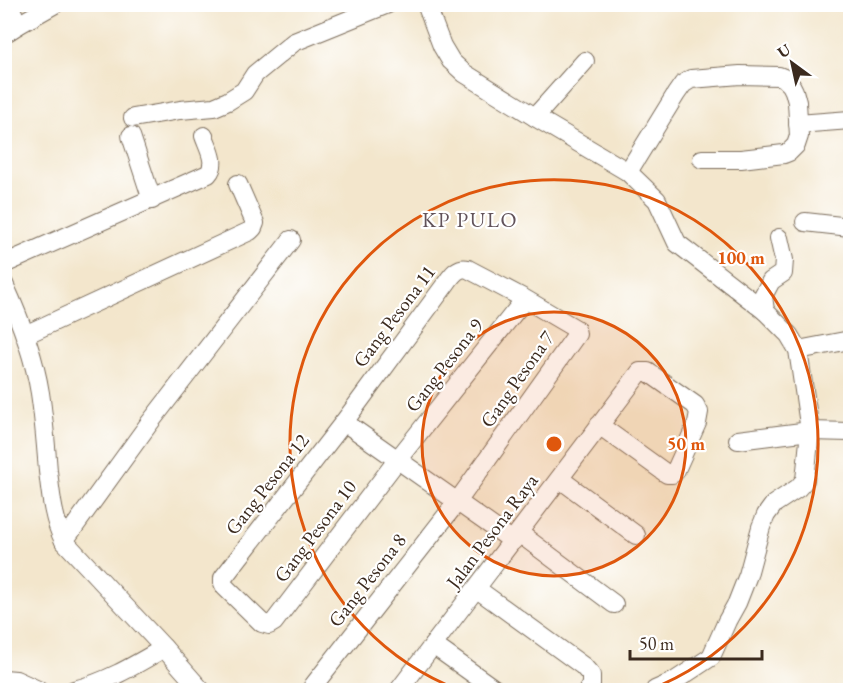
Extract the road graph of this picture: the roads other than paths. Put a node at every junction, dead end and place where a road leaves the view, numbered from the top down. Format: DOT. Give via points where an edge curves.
graph roads {
  1 [pos="9,4"];
  2 [pos="55,4"];
  3 [pos="388,4"];
  4 [pos="426,4"];
  5 [pos="11,29"];
  6 [pos="585,61"];
  7 [pos="535,117"];
  8 [pos="133,118"];
  9 [pos="850,120"];
  10 [pos="798,124"];
  11 [pos="131,136"];
  12 [pos="204,136"];
  13 [pos="702,159"];
  14 [pos="628,172"];
  15 [pos="237,184"];
  16 [pos="152,200"];
  17 [pos="805,222"];
  18 [pos="850,227"];
  19 [pos="779,238"];
  20 [pos="291,240"];
  21 [pos="4,264"];
  22 [pos="7,295"];
  23 [pos="525,299"];
  24 [pos="765,311"];
  25 [pos="25,335"];
  26 [pos="850,340"];
  27 [pos="798,350"];
  28 [pos="344,422"];
  29 [pos="599,425"];
  30 [pos="810,431"];
  31 [pos="850,432"];
  32 [pos="738,440"];
  33 [pos="398,459"];
  34 [pos="560,479"];
  35 [pos="457,502"];
  36 [pos="636,535"];
  37 [pos="516,537"];
  38 [pos="64,542"];
  39 [pos="477,589"];
  40 [pos="614,604"];
  41 [pos="265,624"];
  42 [pos="433,645"];
  43 [pos="165,648"];
  44 [pos="4,679"];
  45 [pos="313,688"];
  46 [pos="38,690"];
  47 [pos="74,690"];
  48 [pos="201,690"];
  49 [pos="399,690"];
  50 [pos="496,690"];
  51 [pos="588,690"];
  52 [pos="655,690"];
  1 -- 5 [label="street"];
  2 -- 5 [label="street"];
  3 -- 8 [label="street" via="294,42 255,74 244,91 228,101 214,107"];
  4 -- 7 [label="street" via="451,61"];
  6 -- 7 [label="street"];
  7 -- 14 [label="street"];
  9 -- 10 [label="street"];
  10 -- 13 [label="street" via="798,143 784,154"];
  10 -- 14 [label="street" via="794,91 784,78 740,75 692,79 676,94"];
  11 -- 16 [label="street"];
  12 -- 16 [label="street" via="213,160 211,171"];
  14 -- 24 [label="street" via="657,200 677,243"];
  15 -- 25 [label="street" via="255,223 250,231"];
  16 -- 21 [label="street"];
  17 -- 18 [label="street"];
  19 -- 24 [label="street" via="783,273 771,281 763,296"];
  20 -- 38 [label="street" via="148,425"];
  22 -- 25 [label="street"];
  23 -- 28 [label="street, Gang Pesona 11" via="468,269 458,270"];
  23 -- 33 [label="street, Gang Pesona 9"];
  23 -- 35 [label="street, Gang Pesona 7" via="574,327 577,334"];
  24 -- 27 [label="street"];
  25 -- 38 [label="street" via="40,394 52,508"];
  26 -- 27 [label="street"];
  27 -- 30 [label="street"];
  28 -- 33 [label="street"];
  28 -- 41 [label="street, Gang Pesona 12" via="223,580 225,587"];
  29 -- 29 [label="street, Jalan Pesona Raya" via="672,474 699,414 695,405 643,371"];
  29 -- 34 [label="street, Jalan Pesona Raya"];
  30 -- 31 [label="street"];
  30 -- 32 [label="street"];
  30 -- 52 [label="street" via="805,480 766,515 748,575 711,657"];
  33 -- 35 [label="street"];
  33 -- 41 [label="street, Gang Pesona 10" via="274,622"];
  34 -- 36 [label="street"];
  34 -- 37 [label="street, Jalan Pesona Raya"];
  35 -- 37 [label="street"];
  35 -- 45 [label="street, Gang Pesona 8"];
  37 -- 39 [label="street, Jalan Pesona Raya"];
  37 -- 40 [label="street"];
  38 -- 43 [label="street"];
  39 -- 42 [label="street, Jalan Pesona Raya"];
  39 -- 51 [label="street" via="583,666 591,675"];
  42 -- 49 [label="street, Jalan Pesona Raya"];
  42 -- 50 [label="street"];
  43 -- 47 [label="street" via="92,686"];
  43 -- 48 [label="street"];
  44 -- 46 [label="street"];
}
